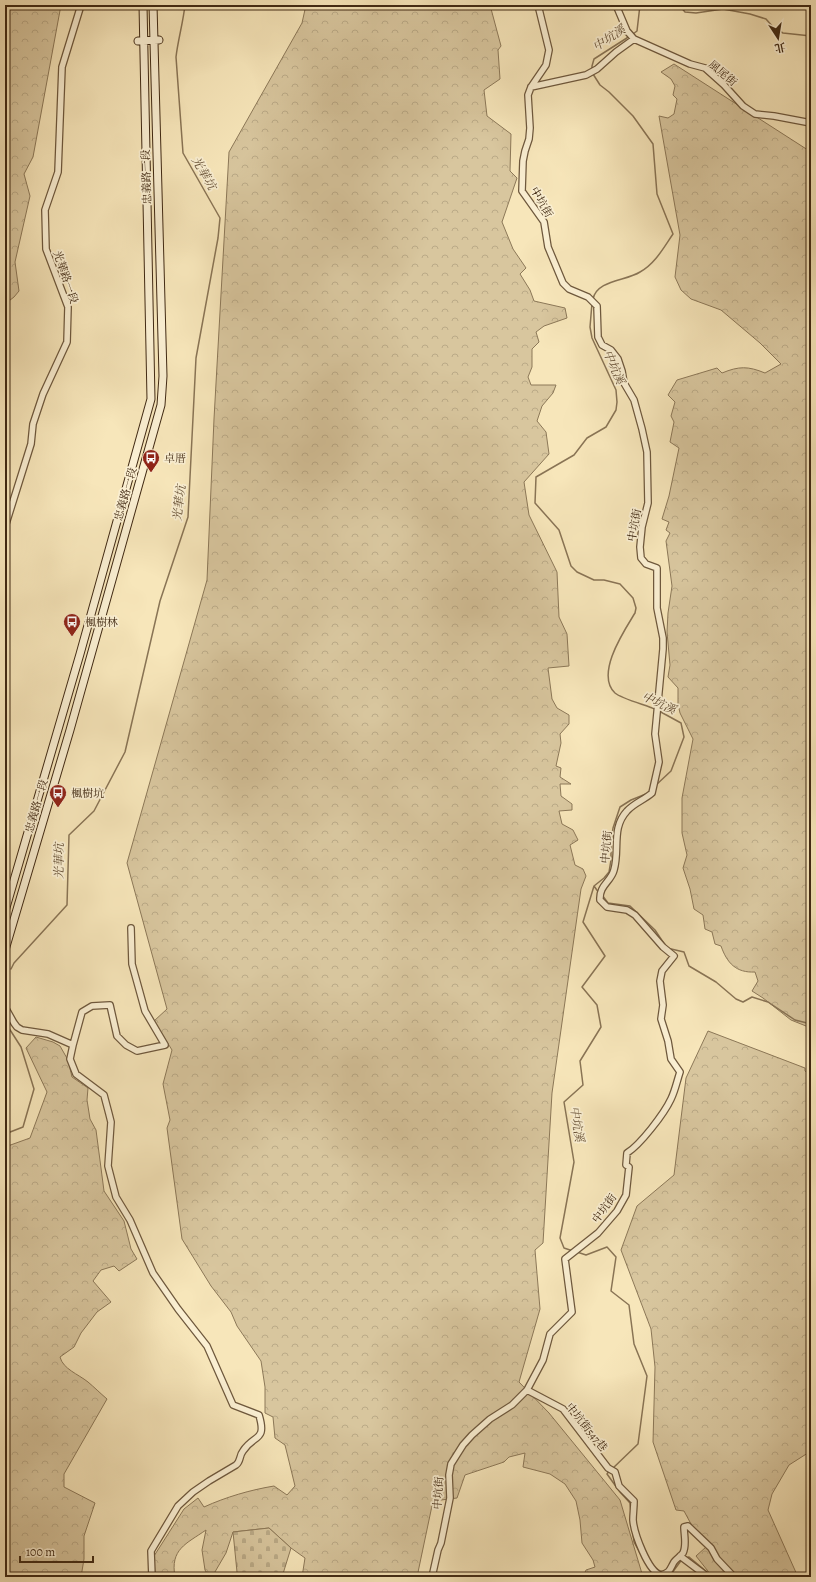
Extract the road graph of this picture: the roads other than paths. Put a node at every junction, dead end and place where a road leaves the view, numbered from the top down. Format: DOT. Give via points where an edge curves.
graph roads {
  1 [pos="81,5"];
  2 [pos="143,5"];
  3 [pos="152,5"];
  4 [pos="538,5"];
  5 [pos="616,5"];
  6 [pos="634,39"];
  7 [pos="156,40"];
  8 [pos="141,41"];
  9 [pos="531,87"];
  10 [pos="811,123"];
  11 [pos="163,286"];
  12 [pos="147,287"];
  13 [pos="5,527"];
  14 [pos="77,653"];
  15 [pos="92,658"];
  16 [pos="25,832"];
  17 [pos="40,837"];
  18 [pos="5,911"];
  19 [pos="131,928"];
  20 [pos="5,950"];
  21 [pos="5,1007"];
  22 [pos="72,1045"];
  23 [pos="527,1390"];
  24 [pos="683,1559"];
  25 [pos="152,1577"];
  26 [pos="432,1577"];
  27 [pos="708,1577"];
  28 [pos="734,1577"];
  1 -- 13 [label="street, 光華路一段" via="62,67 58,172 44,210 46,249 68,307 67,342 33,424 31,444"];
  2 -- 8 [label="main road, 忠義路一段"];
  3 -- 7 [label="main road, 忠義路一段"];
  4 -- 9 [label="street" via="548,50 546,65"];
  5 -- 6 [label="street, 風尾街"];
  6 -- 9 [label="street" via="586,75"];
  6 -- 10 [label="street, 風尾街" via="705,68 754,114"];
  7 -- 8 [label="main road"];
  7 -- 11 [label="main road, 忠義路一段"];
  8 -- 12 [label="main road, 忠義路一段"];
  9 -- 23 [label="street, 中坑街" via="528,95 530,128 523,161 522,190 544,222 548,247 563,283 569,289 588,297 597,306 598,337 602,345 611,350 618,359 624,383 638,412 647,452 648,503 640,548 641,558 646,564 657,568 658,608 663,638 655,734 659,762 652,790 630,807 621,819 617,831 614,872 600,894 600,900 607,907 627,910 634,915 674,956 662,971 661,1019 671,1059 680,1072 671,1100 645,1136 627,1153 626,1165 629,1167 626,1195 617,1211 598,1233 565,1259 572,1312 550,1334 543,1360"];
  11 -- 12 [label="main road"];
  11 -- 15 [label="main road, 忠義路一段" via="161,405"];
  12 -- 14 [label="main road, 忠義路一段" via="150,406"];
  14 -- 15 [label="main road"];
  14 -- 16 [label="main road, 忠義路一段"];
  15 -- 17 [label="main road, 忠義路一段"];
  16 -- 17 [label="main road"];
  16 -- 18 [label="main road, 忠義路一段"];
  17 -- 20 [label="main road, 忠義路一段"];
  19 -- 22 [label="street" via="132,964 145,1011 165,1045 137,1051 126,1045 117,1036 110,1005 86,1008 82,1012"];
  21 -- 22 [label="street" via="14,1023 22,1030 48,1034"];
  22 -- 25 [label="street" via="70,1059 76,1074 104,1095 111,1122 108,1166 116,1196 130,1220 149,1267 207,1346 233,1405 259,1415 262,1429 260,1435 242,1452 240,1462 193,1492 178,1506 151,1551"];
  23 -- 24 [label="street, 中坑街547巷" via="563,1409 608,1468 615,1472 620,1486 634,1501 635,1533 653,1571 661,1575 669,1572 674,1562"];
  23 -- 26 [label="street, 中坑街" via="512,1405 472,1435 451,1464 450,1498"];
  24 -- 27 [label="street"];
  24 -- 28 [label="street" via="684,1527 688,1526 711,1548 717,1559"];
}
